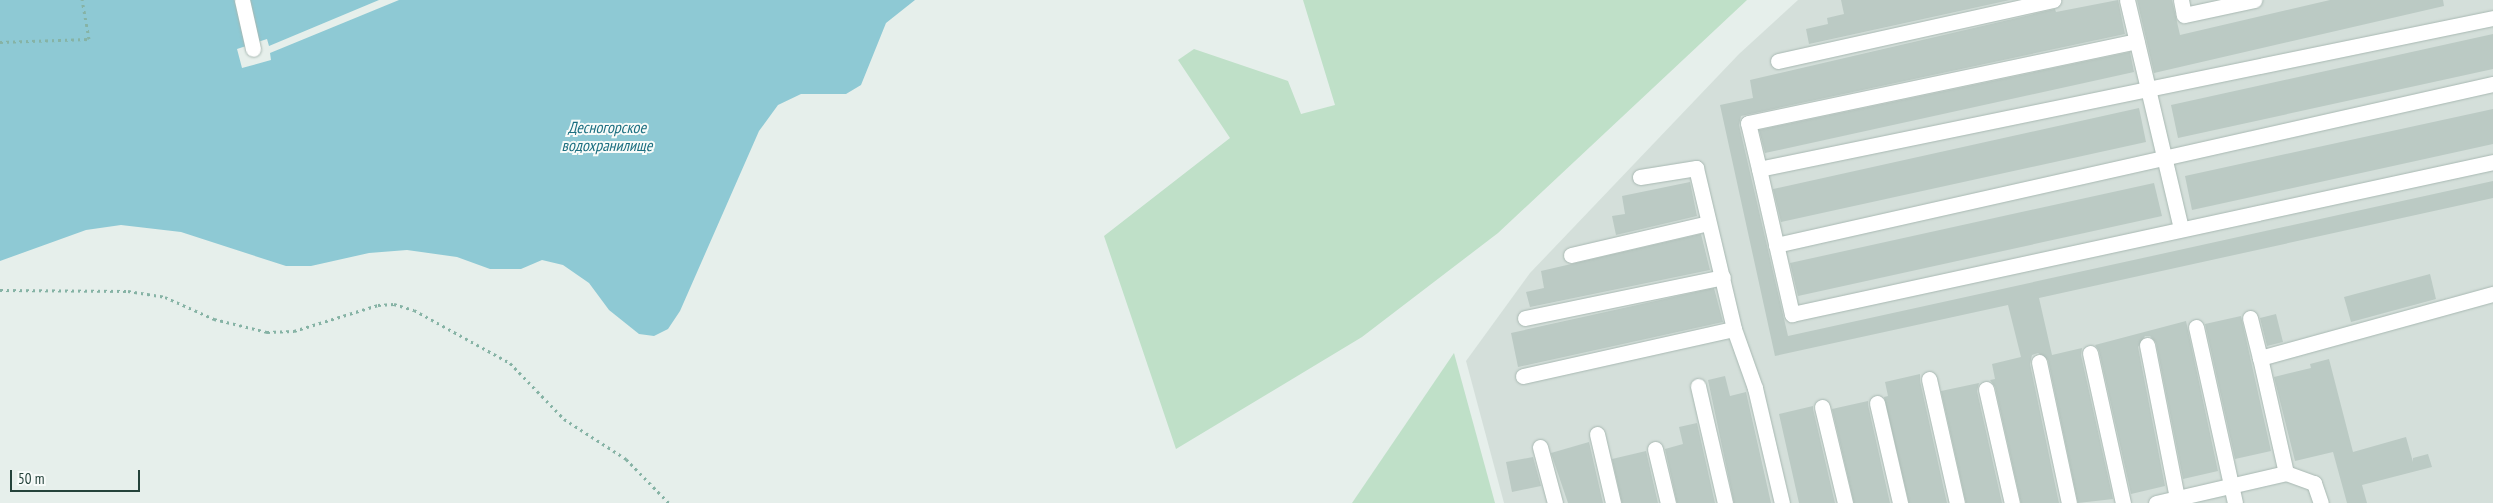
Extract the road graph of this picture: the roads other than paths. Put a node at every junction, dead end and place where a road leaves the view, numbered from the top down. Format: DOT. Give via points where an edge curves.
graph roads {
  1 [pos="242,0"];
  2 [pos="2053,0"];
  3 [pos="2127,0"];
  4 [pos="2181,0"];
  5 [pos="2254,0"];
  6 [pos="2493,18"];
  7 [pos="2136,41"];
  8 [pos="253,49"];
  9 [pos="1778,61"];
  10 [pos="2493,84"];
  11 [pos="2147,88"];
  12 [pos="2164,156"];
  13 [pos="2493,162"];
  14 [pos="1759,169"];
  15 [pos="1640,177"];
  16 [pos="1708,224"];
  17 [pos="2181,229"];
  18 [pos="1776,245"];
  19 [pos="1572,254"];
  20 [pos="1723,277"];
  21 [pos="2493,294"];
  22 [pos="1525,318"];
  23 [pos="2250,318"];
  24 [pos="2196,327"];
  25 [pos="1734,329"];
  26 [pos="2147,345"];
  27 [pos="2090,353"];
  28 [pos="2260,358"];
  29 [pos="2039,362"];
  30 [pos="1523,376"];
  31 [pos="1929,378"];
  32 [pos="1698,386"];
  33 [pos="1986,388"];
  34 [pos="1876,403"];
  35 [pos="1822,407"];
  36 [pos="1597,434"];
  37 [pos="1540,446"];
  38 [pos="1655,449"];
  39 [pos="2286,473"];
  40 [pos="2232,486"];
  41 [pos="2177,501"];
  42 [pos="1555,503"];
  43 [pos="1613,503"];
  44 [pos="1668,503"];
  45 [pos="1725,503"];
  46 [pos="1782,503"];
  47 [pos="1845,503"];
  48 [pos="1900,503"];
  49 [pos="1957,503"];
  50 [pos="2012,503"];
  51 [pos="2069,503"];
  52 [pos="2123,503"];
  53 [pos="2156,503"];
  54 [pos="2235,503"];
  55 [pos="2321,503"];
  1 -- 8 [label="lane"];
  2 -- 9 [label="lane"];
  3 -- 7 [label="lane"];
  4 -- 5 [label="lane" via="2184,15"];
  6 -- 11 [label="lane"];
  7 -- 11 [label="lane"];
  7 -- 14 [label="lane" via="1748,123"];
  10 -- 12 [label="lane"];
  11 -- 12 [label="lane"];
  11 -- 14 [label="lane"];
  12 -- 17 [label="lane"];
  12 -- 18 [label="lane"];
  13 -- 17 [label="lane"];
  14 -- 18 [label="lane"];
  15 -- 16 [label="lane" via="1696,168"];
  16 -- 19 [label="lane"];
  16 -- 20 [label="lane"];
  17 -- 18 [label="lane" via="1792,314"];
  20 -- 22 [label="lane"];
  20 -- 25 [label="lane"];
  21 -- 28 [label="lane"];
  23 -- 28 [label="lane"];
  24 -- 40 [label="lane"];
  25 -- 30 [label="lane"];
  25 -- 46 [label="lane" via="1755,388"];
  26 -- 41 [label="lane"];
  27 -- 52 [label="lane"];
  28 -- 39 [label="lane"];
  29 -- 51 [label="lane"];
  31 -- 49 [label="lane"];
  32 -- 45 [label="lane"];
  33 -- 50 [label="lane"];
  34 -- 48 [label="lane"];
  35 -- 47 [label="lane"];
  36 -- 43 [label="lane"];
  37 -- 42 [label="lane"];
  38 -- 44 [label="lane"];
  39 -- 40 [label="lane"];
  39 -- 55 [label="lane" via="2314,483"];
  40 -- 41 [label="lane"];
  40 -- 54 [label="lane"];
  41 -- 53 [label="lane"];
}
